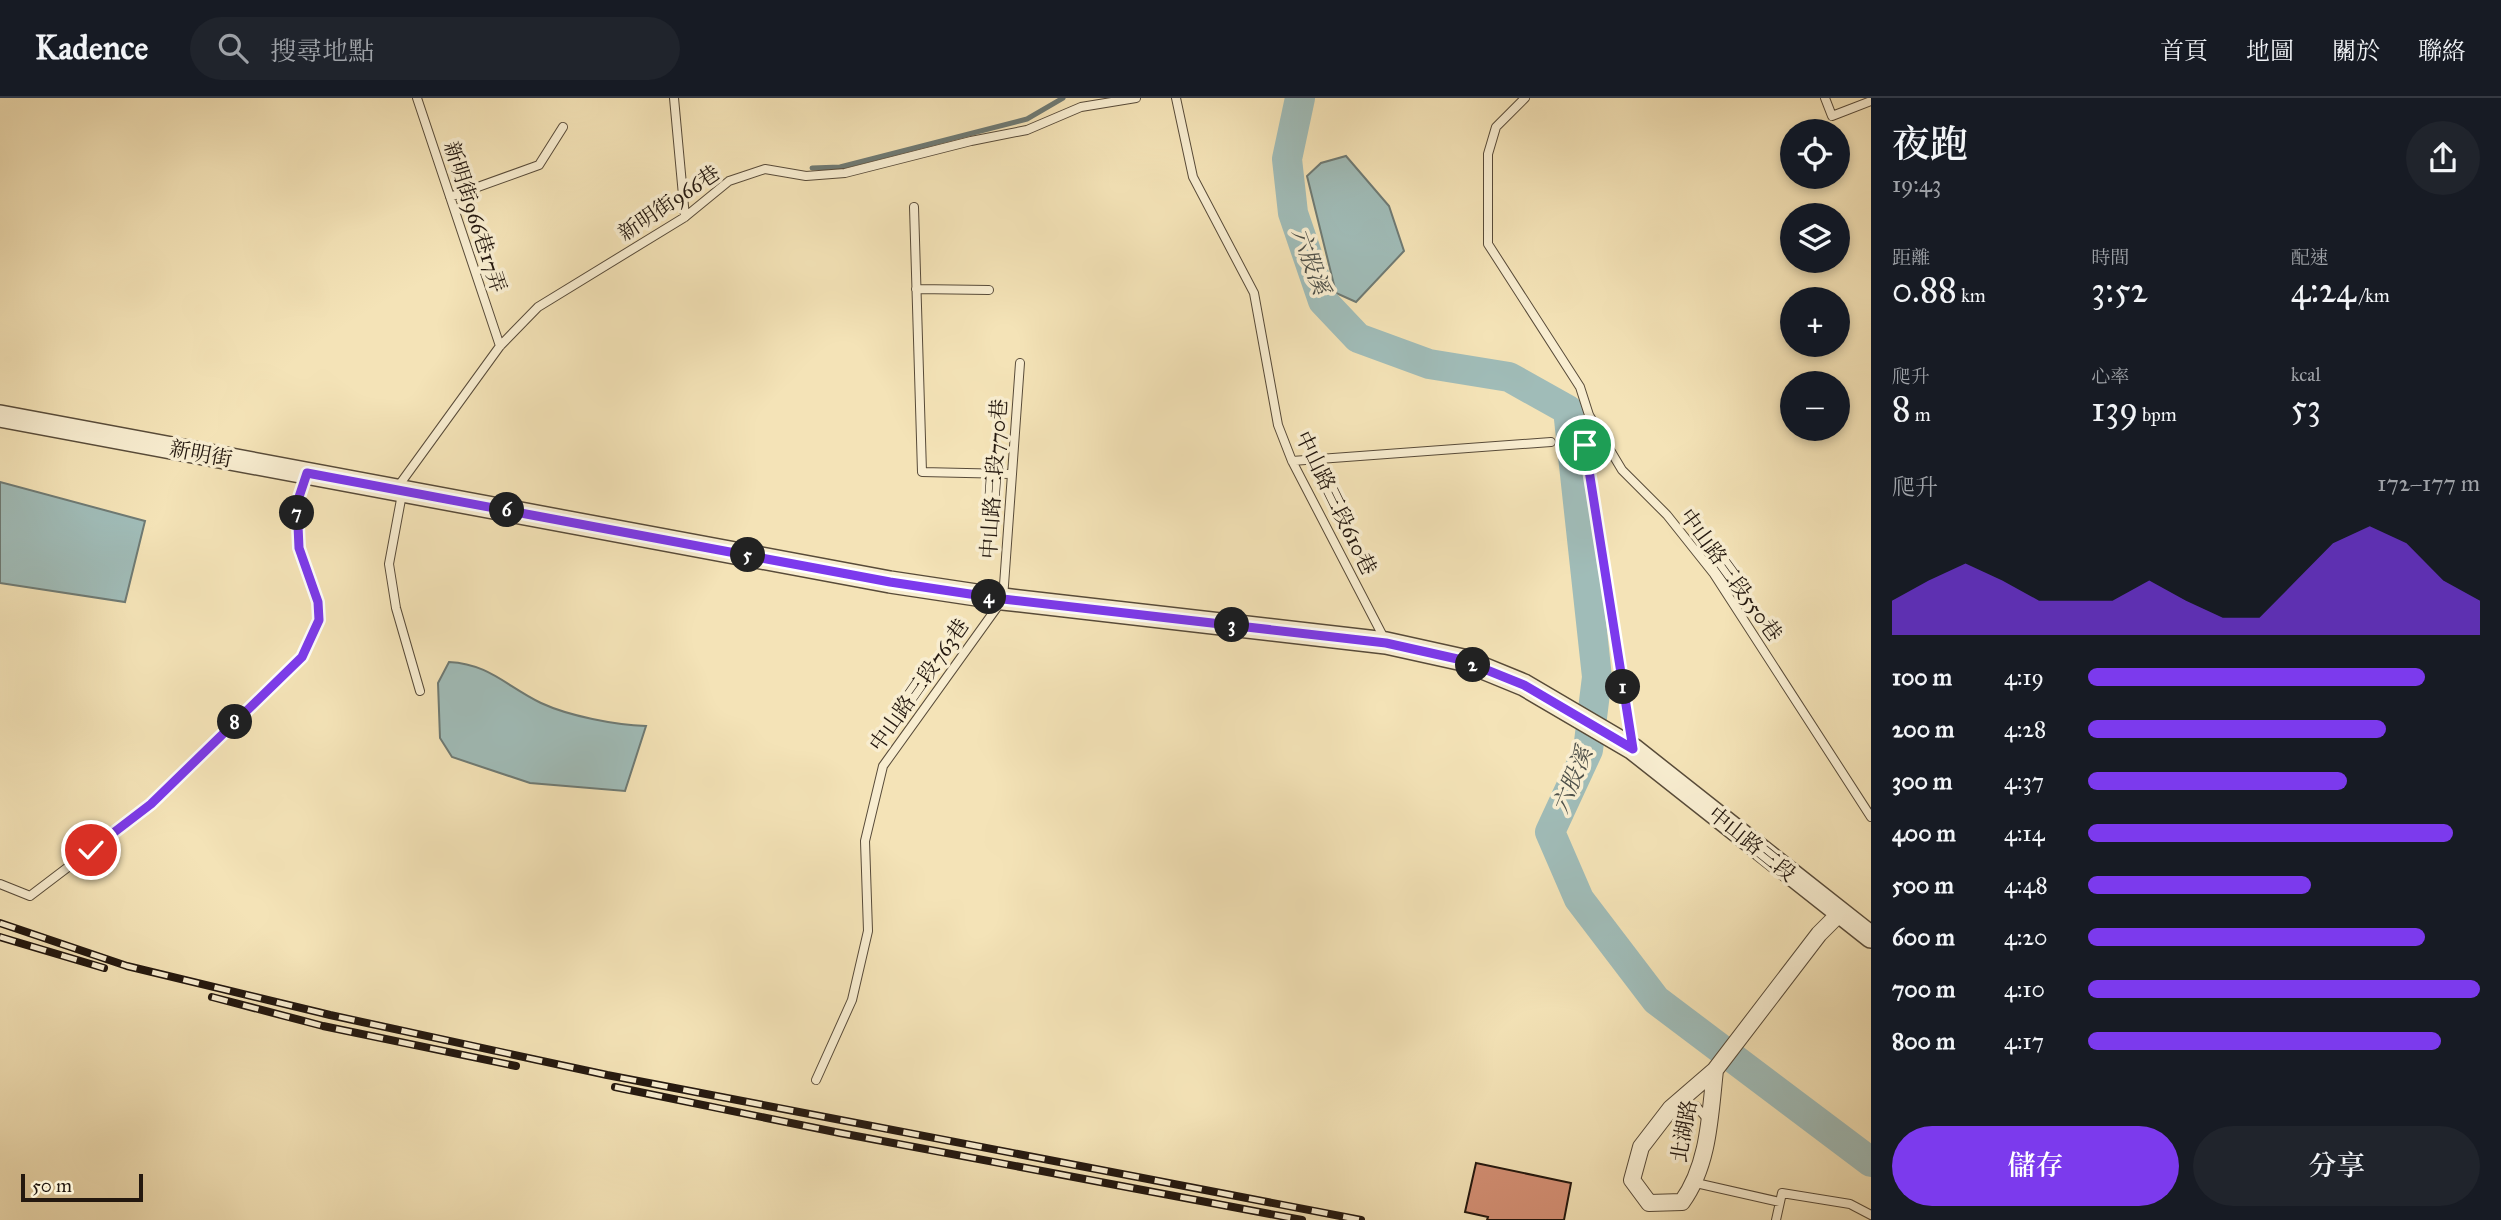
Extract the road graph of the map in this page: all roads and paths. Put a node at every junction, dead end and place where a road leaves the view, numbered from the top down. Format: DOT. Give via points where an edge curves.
graph roads {
  1 [pos="417,98"];
  2 [pos="674,98"];
  3 [pos="1136,98"];
  4 [pos="1176,98"];
  5 [pos="1525,98"];
  6 [pos="1825,98"];
  7 [pos="1118,100"];
  8 [pos="1871,101"];
  9 [pos="563,127"];
  10 [pos="450,197"];
  11 [pos="914,207"];
  12 [pos="685,217"];
  13 [pos="916,289"];
  14 [pos="989,290"];
  15 [pos="500,346"];
  16 [pos="1020,363"];
  17 [pos="1589,415"];
  18 [pos="0,416"];
  19 [pos="1551,442"];
  20 [pos="1292,461"];
  21 [pos="307,473"];
  22 [pos="1010,474"];
  23 [pos="399,490"];
  24 [pos="1003,599"];
  25 [pos="1386,643"];
  26 [pos="420,691"];
  27 [pos="1633,749"];
  28 [pos="1871,817"];
  29 [pos="0,884"];
  30 [pos="1839,914"];
  31 [pos="1871,937"];
  32 [pos="1715,1070"];
  33 [pos="816,1080"];
  34 [pos="1671,1108"];
  35 [pos="1709,1121"];
  36 [pos="1696,1183"];
  37 [pos="1780,1202"];
  38 [pos="1871,1214"];
  39 [pos="1776,1220"];
  1 -- 10 [label="lane, 新明街966巷17弄"];
  2 -- 12 [label="lane"];
  3 -- 7 [label="lane, 新明街966巷"];
  4 -- 20 [label="lane, 中山路三段610巷" via="1193,177 1254,293 1278,425"];
  5 -- 17 [label="lane, 中山路三段550巷" via="1496,127 1488,154 1488,244 1580,387"];
  6 -- 8 [label="lane" via="1832,116"];
  7 -- 12 [label="lane, 新明街966巷" via="1081,107 1027,130 845,173 806,177 765,169 729,181"];
  9 -- 10 [label="lane" via="539,165"];
  10 -- 15 [label="lane, 新明街966巷17弄"];
  11 -- 13 [label="lane"];
  12 -- 15 [label="lane, 新明街966巷" via="538,307"];
  13 -- 14 [label="lane"];
  13 -- 22 [label="lane" via="922,472"];
  15 -- 23 [label="lane, 新明街966巷"];
  16 -- 22 [label="lane, 中山路三段770巷"];
  17 -- 27 [label="lane" via="1585,445"];
  17 -- 28 [label="lane, 中山路三段550巷" via="1622,470 1667,515 1714,574"];
  18 -- 21 [label="street, 新明街"];
  19 -- 20 [label="lane"];
  20 -- 25 [label="lane, 中山路三段610巷"];
  21 -- 23 [label="street, 新明街"];
  21 -- 29 [label="lane" via="297,503 299,548 318,602 319,620 302,657 151,804 30,896"];
  22 -- 24 [label="lane, 中山路三段770巷"];
  23 -- 24 [label="street"];
  23 -- 26 [label="lane" via="389,564"];
  24 -- 25 [label="street"];
  24 -- 33 [label="lane, 中山路三段763巷" via="883,766 865,841 868,931 852,1000"];
  25 -- 27 [label="street, 中山路三段" via="1462,660 1524,685"];
  27 -- 30 [label="street, 中山路三段"];
  30 -- 31 [label="street, 中山路三段"];
  30 -- 32 [label="street, 北湖路"];
  32 -- 34 [label="street, 北湖路"];
  32 -- 35 [label="street, 北湖路"];
  34 -- 35 [label="lane" via="1696,1106"];
  34 -- 36 [label="street, 北湖路" via="1641,1147 1632,1180 1649,1203 1682,1202"];
  35 -- 36 [label="street, 北湖路"];
  36 -- 37 [label="lane"];
  37 -- 38 [label="lane" via="1782,1193 1850,1204"];
  37 -- 39 [label="lane"];
}
